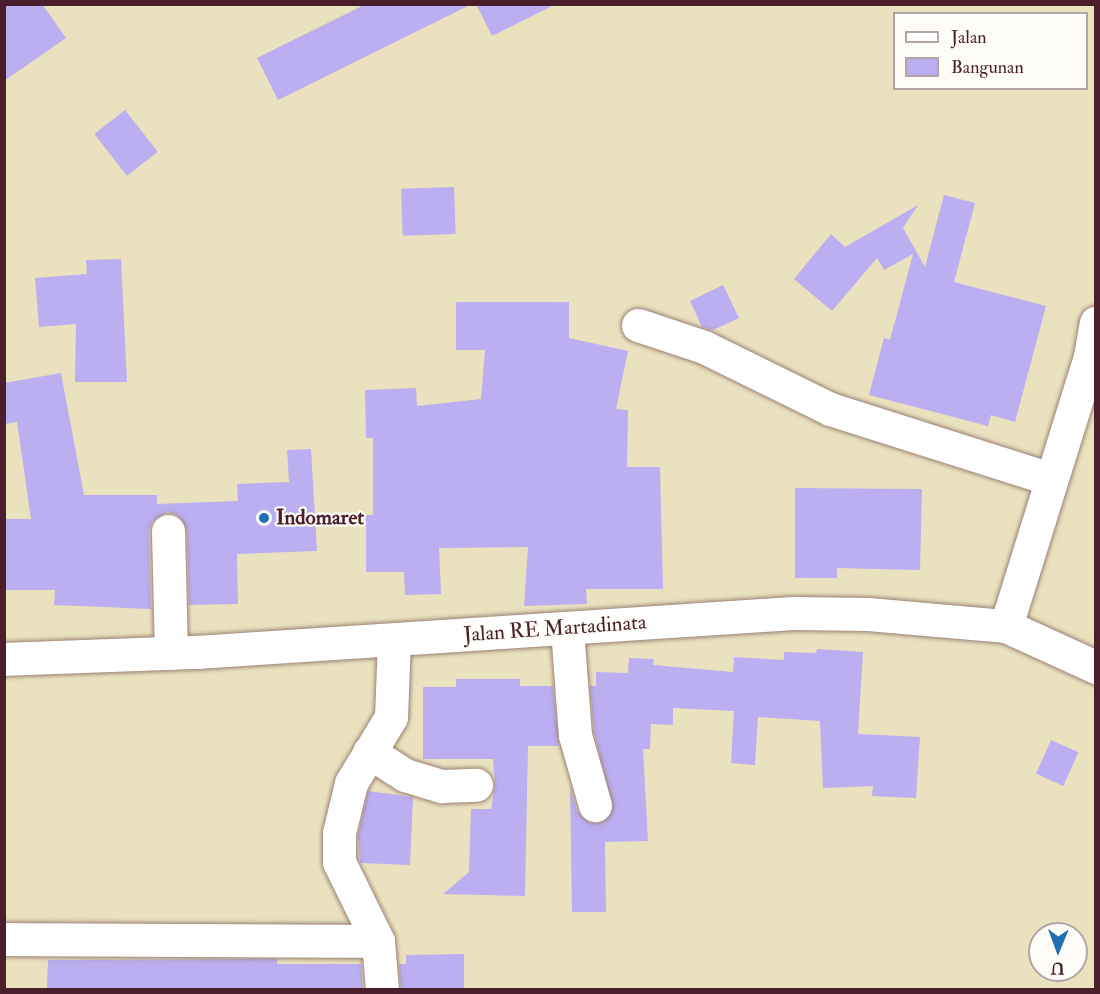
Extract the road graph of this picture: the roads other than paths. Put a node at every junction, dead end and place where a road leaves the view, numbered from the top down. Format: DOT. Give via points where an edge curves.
graph roads {
  1 [pos="1095,323"];
  2 [pos="639,326"];
  3 [pos="1051,479"];
  4 [pos="168,531"];
  5 [pos="1006,626"];
  6 [pos="567,629"];
  7 [pos="394,640"];
  8 [pos="171,653"];
  9 [pos="4,659"];
  10 [pos="1095,666"];
  11 [pos="369,752"];
  12 [pos="476,785"];
  13 [pos="594,805"];
  14 [pos="4,939"];
  15 [pos="378,941"];
  16 [pos="382,990"];
  1 -- 3 [label="main road" via="1090,356"];
  2 -- 3 [label="main road" via="704,347 830,410"];
  3 -- 5 [label="main road"];
  4 -- 8 [label="main road"];
  5 -- 6 [label="main road, Jalan RE Martadinata" via="868,614 793,613"];
  5 -- 10 [label="main road, Jalan RE Martadinata"];
  6 -- 7 [label="main road, Jalan RE Martadinata"];
  6 -- 13 [label="main road" via="575,735"];
  7 -- 8 [label="main road, Jalan RE Martadinata"];
  7 -- 11 [label="main road" via="391,717"];
  8 -- 9 [label="main road, Jalan RE Martadinata"];
  11 -- 12 [label="main road" via="405,775 442,786"];
  11 -- 15 [label="main road" via="351,783 339,833 339,862"];
  14 -- 15 [label="main road"];
  15 -- 16 [label="main road"];
}
